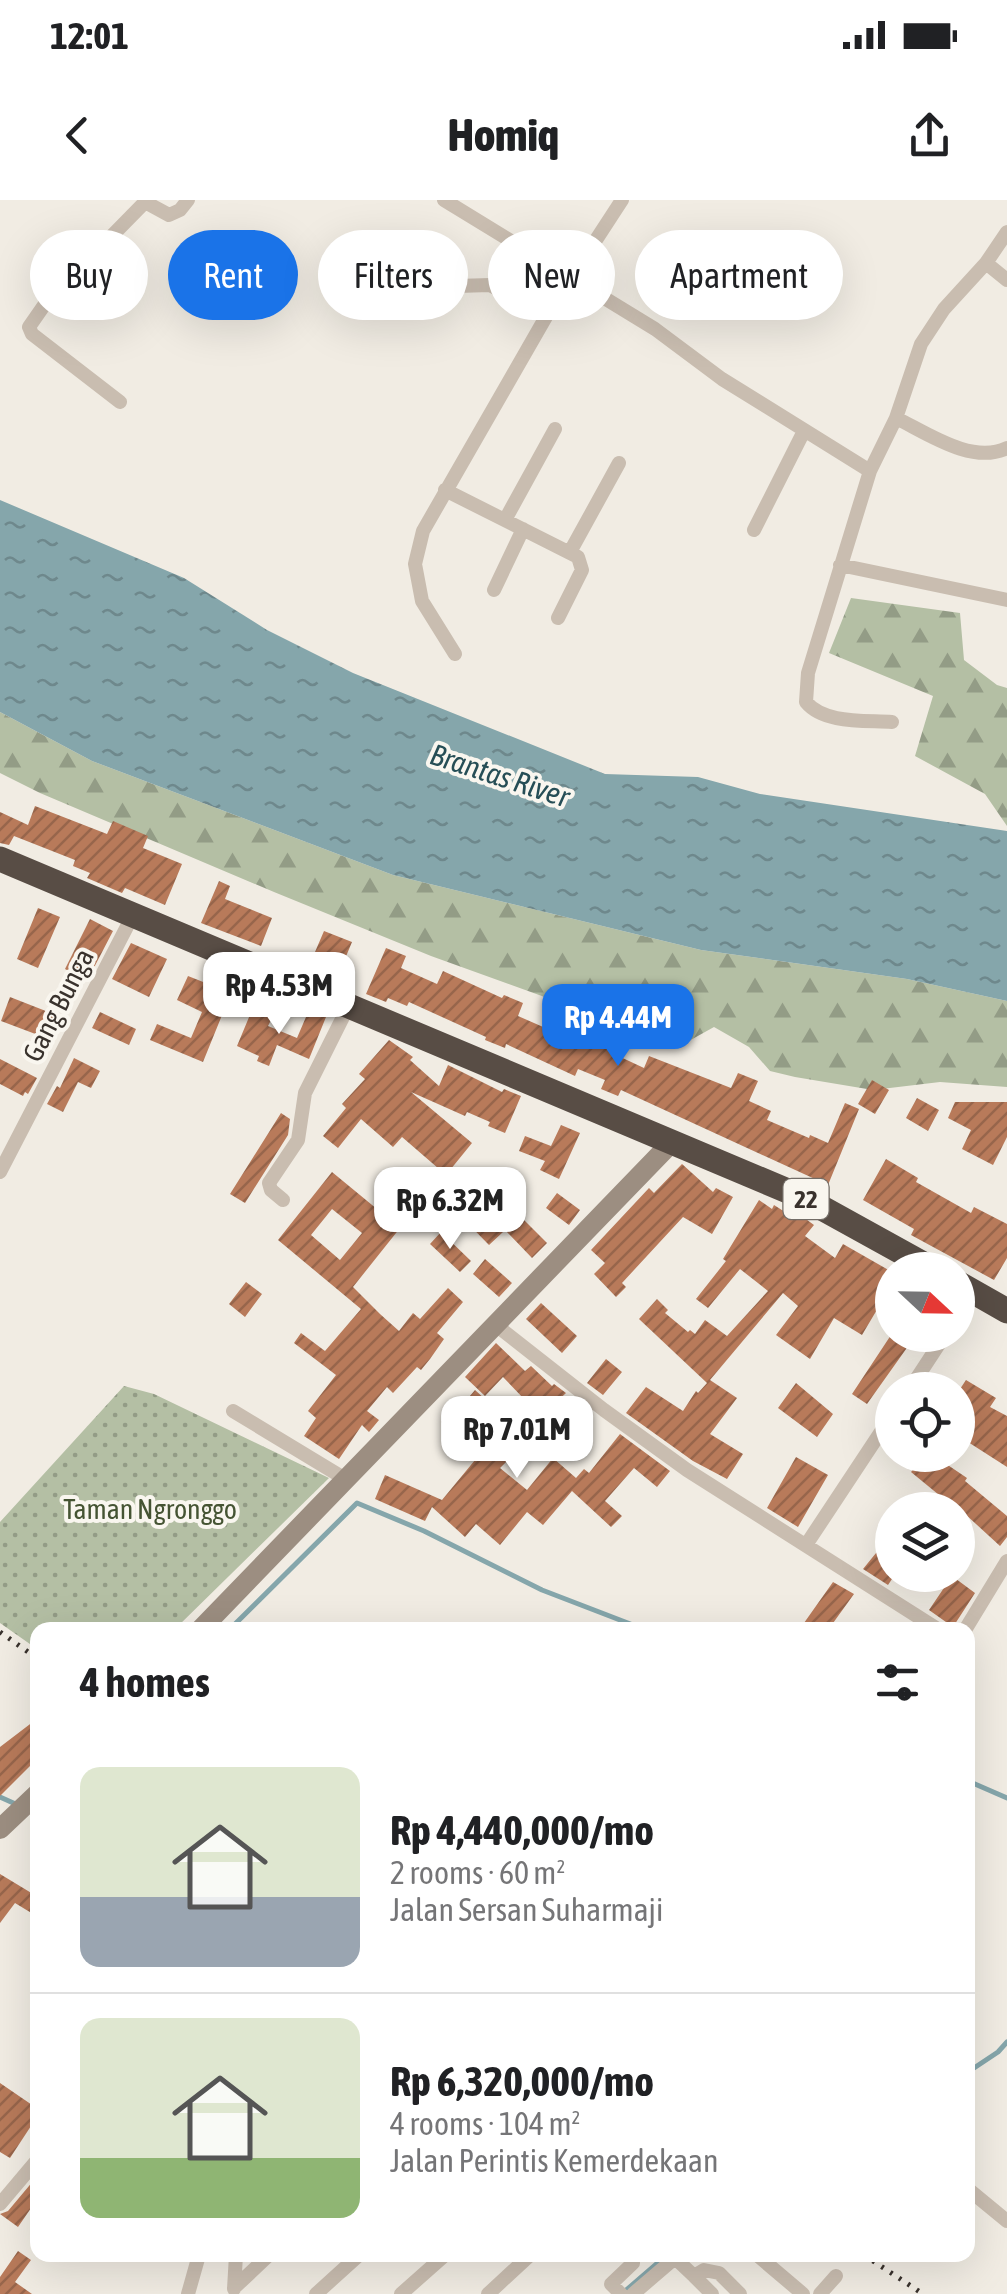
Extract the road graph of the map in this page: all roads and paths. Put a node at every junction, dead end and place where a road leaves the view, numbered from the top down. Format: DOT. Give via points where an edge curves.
graph roads {
  1 [pos="188,200"];
  2 [pos="444,200"];
  3 [pos="622,200"];
  4 [pos="147,201"];
  5 [pos="493,230"];
  6 [pos="602,230"];
  7 [pos="1007,232"];
  8 [pos="986,264"];
  9 [pos="1007,280"];
  10 [pos="615,307"];
  11 [pos="545,320"];
  12 [pos="120,402"];
  13 [pos="896,418"];
  14 [pos="555,430"];
  15 [pos="804,431"];
  16 [pos="1007,448"];
  17 [pos="619,464"];
  18 [pos="870,471"];
  19 [pos="445,490"];
  20 [pos="505,520"];
  21 [pos="523,529"];
  22 [pos="754,530"];
  23 [pos="570,552"];
  24 [pos="840,565"];
  25 [pos="494,590"];
  26 [pos="1007,600"];
  27 [pos="558,618"];
  28 [pos="455,654"];
  29 [pos="892,722"];
  30 [pos="0,859"];
  31 [pos="133,915"];
  32 [pos="349,1005"];
  33 [pos="673,1141"];
  34 [pos="0,1172"];
  35 [pos="282,1200"];
  36 [pos="901,1252"];
  37 [pos="975,1292"];
  38 [pos="1007,1311"];
  39 [pos="497,1326"];
  40 [pos="233,1411"];
  41 [pos="875,1440"];
  42 [pos="347,1480"];
  43 [pos="806,1545"];
  44 [pos="1007,1561"];
  45 [pos="208,1622"];
  46 [pos="926,1622"];
  47 [pos="971,1622"];
  48 [pos="28,1802"];
  49 [pos="0,1829"];
  50 [pos="30,2168"];
  51 [pos="975,2195"];
  52 [pos="0,2204"];
  53 [pos="1007,2221"];
  54 [pos="197,2262"];
  55 [pos="235,2262"];
  56 [pos="262,2262"];
  57 [pos="351,2262"];
  58 [pos="436,2262"];
  59 [pos="522,2262"];
  60 [pos="633,2262"];
  61 [pos="670,2262"];
  62 [pos="679,2262"];
  63 [pos="765,2262"];
  64 [pos="694,2276"];
  65 [pos="836,2276"];
  66 [pos="611,2289"];
  67 [pos="233,2291"];
  68 [pos="188,2294"];
  69 [pos="316,2294"];
  70 [pos="401,2294"];
  71 [pos="488,2294"];
  72 [pos="633,2294"];
  73 [pos="712,2294"];
  74 [pos="740,2294"];
  75 [pos="803,2294"];
  76 [pos="820,2294"];
  1 -- 4 [label="street" via="168,216"];
  2 -- 5 [label="street"];
  3 -- 6 [label="street"];
  4 -- 12 [label="street" via="29,327"];
  7 -- 8 [label="street"];
  8 -- 9 [label="street"];
  8 -- 13 [label="street" via="921,344"];
  10 -- 15 [label="street"];
  11 -- 19 [label="street"];
  13 -- 16 [label="street" via="968,451 996,454"];
  13 -- 18 [label="street"];
  14 -- 20 [label="street"];
  15 -- 18 [label="street"];
  15 -- 22 [label="street"];
  17 -- 23 [label="street"];
  18 -- 24 [label="street"];
  19 -- 20 [label="street"];
  19 -- 28 [label="street" via="415,564 422,602"];
  20 -- 21 [label="street"];
  21 -- 23 [label="street"];
  21 -- 25 [label="street"];
  23 -- 27 [label="street" via="582,570"];
  24 -- 26 [label="street"];
  24 -- 29 [label="street" via="808,673 806,702 826,716"];
  30 -- 31 [label="highway, 22"];
  31 -- 32 [label="highway, 22"];
  31 -- 34 [label="street, Gang Bunga"];
  32 -- 33 [label="highway, 22"];
  32 -- 35 [label="street" via="305,1093 298,1140 270,1183"];
  33 -- 36 [label="highway, 22" via="802,1197"];
  33 -- 39 [label="main road"];
  37 -- 38 [label="highway"];
  39 -- 42 [label="main road"];
  39 -- 43 [label="street" via="687,1470"];
  40 -- 42 [label="street"];
  41 -- 43 [label="street"];
  42 -- 45 [label="main road"];
  43 -- 46 [label="street"];
  44 -- 47 [label="street"];
  48 -- 49 [label="main road"];
  50 -- 52 [label="street"];
  51 -- 53 [label="street"];
  54 -- 68 [label="street"];
  55 -- 67 [label="street"];
  56 -- 67 [label="street"];
  57 -- 69 [label="street"];
  58 -- 70 [label="street"];
  59 -- 71 [label="street"];
  60 -- 66 [label="street"];
  61 -- 72 [label="street"];
  62 -- 64 [label="street"];
  63 -- 75 [label="street"];
  64 -- 73 [label="street"];
  64 -- 74 [label="street" via="712,2269"];
  65 -- 76 [label="street"];
}
